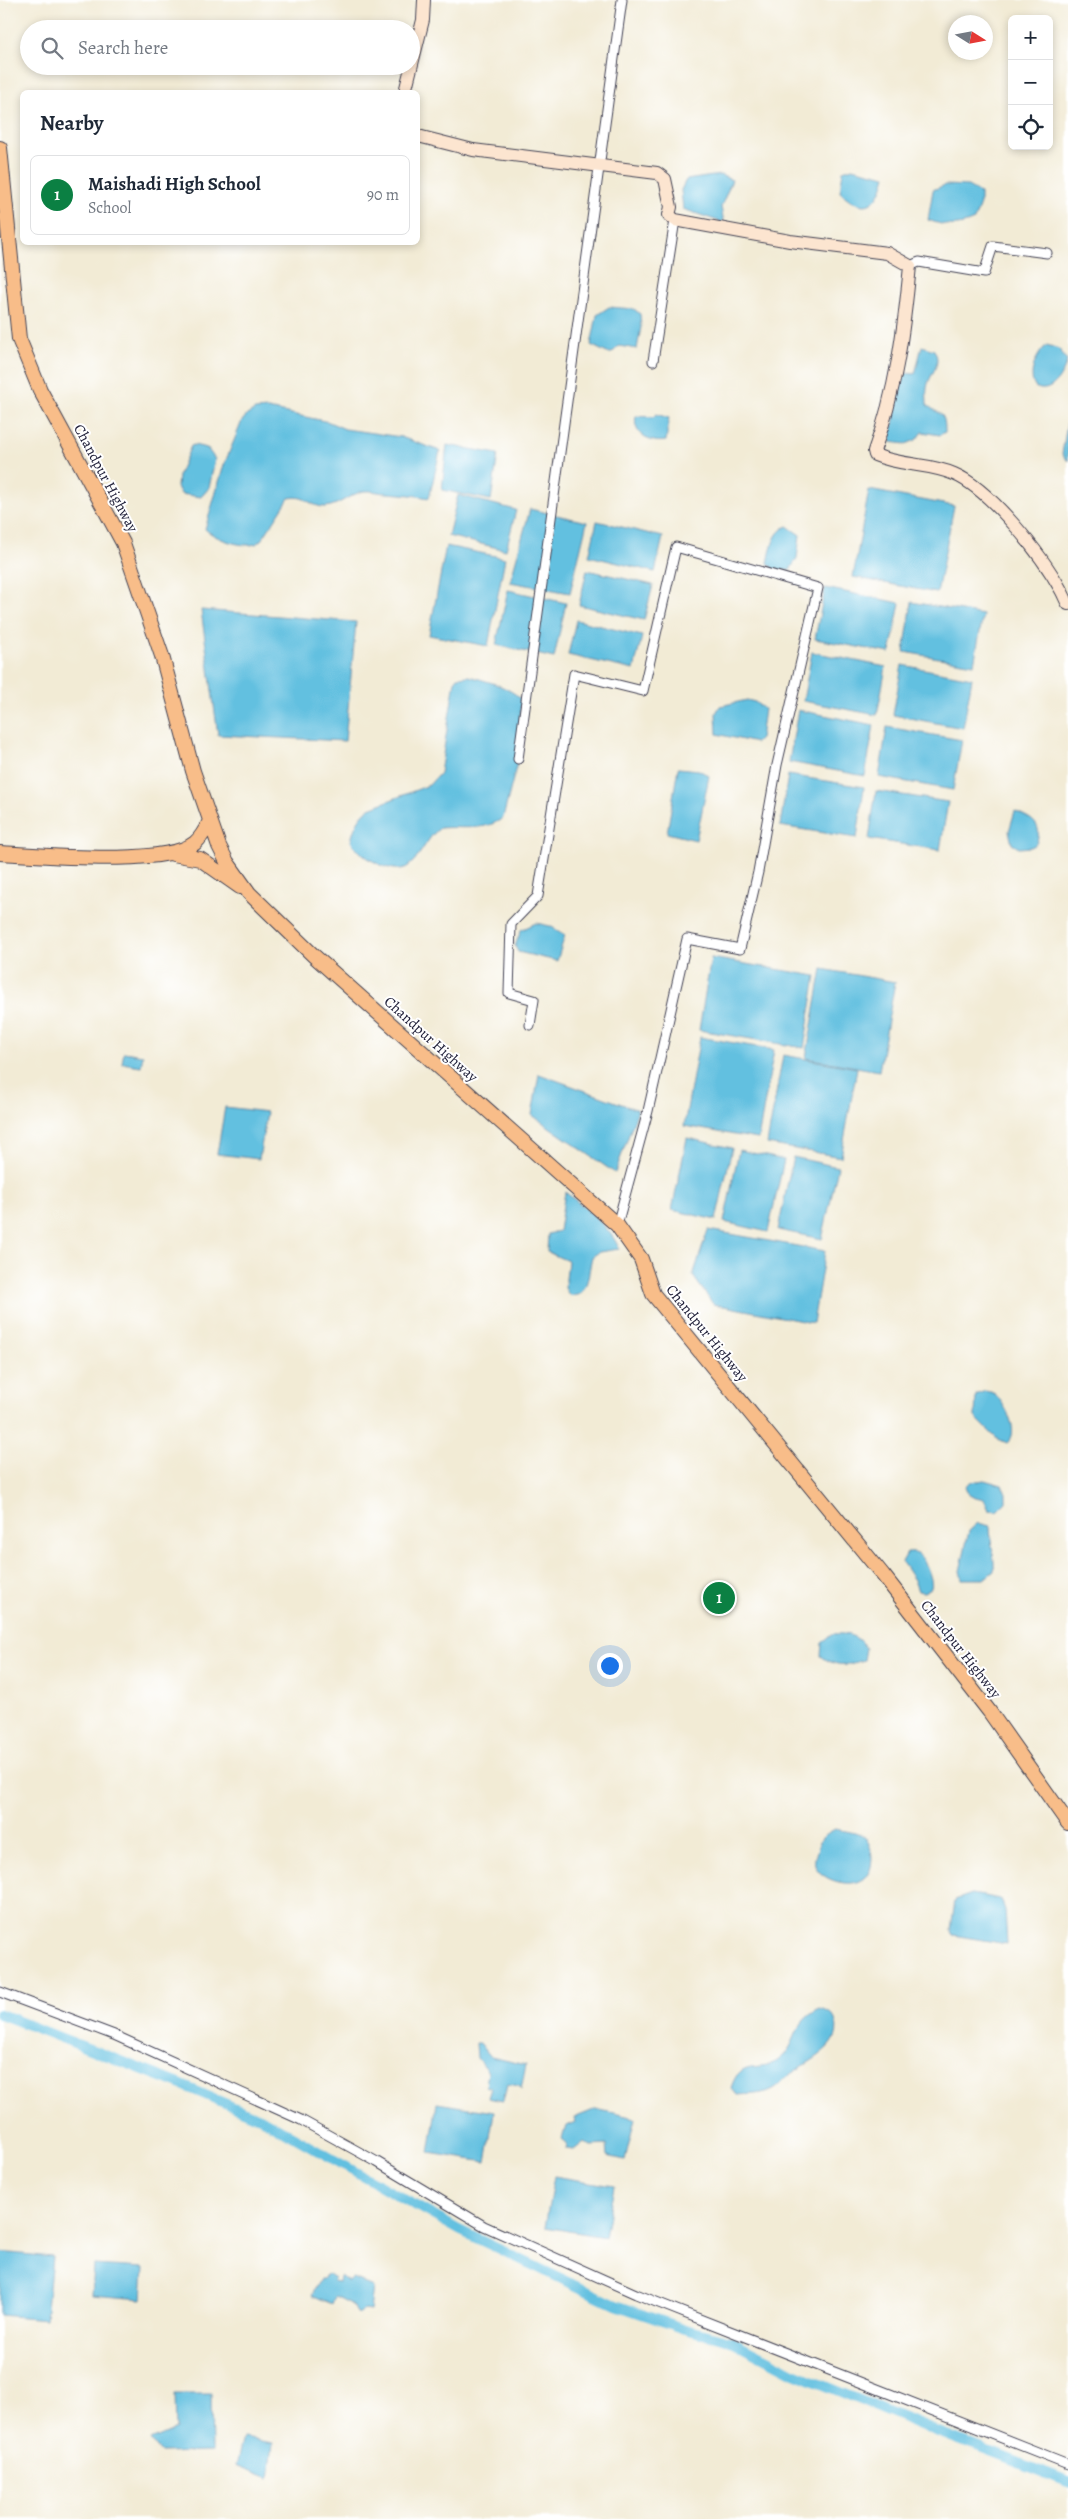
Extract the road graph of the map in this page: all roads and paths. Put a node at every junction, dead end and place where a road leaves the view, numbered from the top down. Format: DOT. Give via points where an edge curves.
graph roads {
  1 [pos="424,0"];
  2 [pos="622,0"];
  3 [pos="420,32"];
  4 [pos="409,75"];
  5 [pos="406,90"];
  6 [pos="420,137"];
  7 [pos="0,148"];
  8 [pos="675,220"];
  9 [pos="1048,253"];
  10 [pos="910,266"];
  11 [pos="653,361"];
  12 [pos="1068,604"];
  13 [pos="518,759"];
  14 [pos="210,820"];
  15 [pos="165,852"];
  16 [pos="0,853"];
  17 [pos="248,893"];
  18 [pos="530,1025"];
  19 [pos="617,1225"];
  20 [pos="1068,1823"];
  21 [pos="0,1992"];
  22 [pos="1068,2464"];
  1 -- 3 [label="street"];
  2 -- 13 [label="street"];
  4 -- 5 [label="street"];
  6 -- 8 [label="street" via="473,150 661,174 670,199 669,215"];
  7 -- 14 [label="main road, Chandpur Highway" via="19,339 40,390 123,544 162,656 193,771"];
  8 -- 10 [label="street" via="790,241 887,253"];
  8 -- 11 [label="street"];
  9 -- 10 [label="street" via="993,246 984,273 919,262"];
  10 -- 12 [label="street" via="904,325 891,390 874,450 876,455 952,473 974,484 994,502 1039,558"];
  14 -- 15 [label="main road" via="195,843 184,850"];
  14 -- 17 [label="main road, Chandpur Highway" via="227,862"];
  15 -- 16 [label="main road" via="107,858"];
  15 -- 17 [label="main road" via="200,859"];
  17 -- 19 [label="main road, Chandpur Highway" via="313,955"];
  18 -- 19 [label="street" via="534,1000 509,993 511,924 538,896 574,674 643,691 676,547 818,588 776,765 758,872 740,949 687,939 646,1120"];
  19 -- 20 [label="main road, Chandpur Highway" via="641,1259 653,1294 883,1575 989,1711"];
  21 -- 22 [label="street" via="114,2035 300,2120 484,2226 636,2294"];
}
